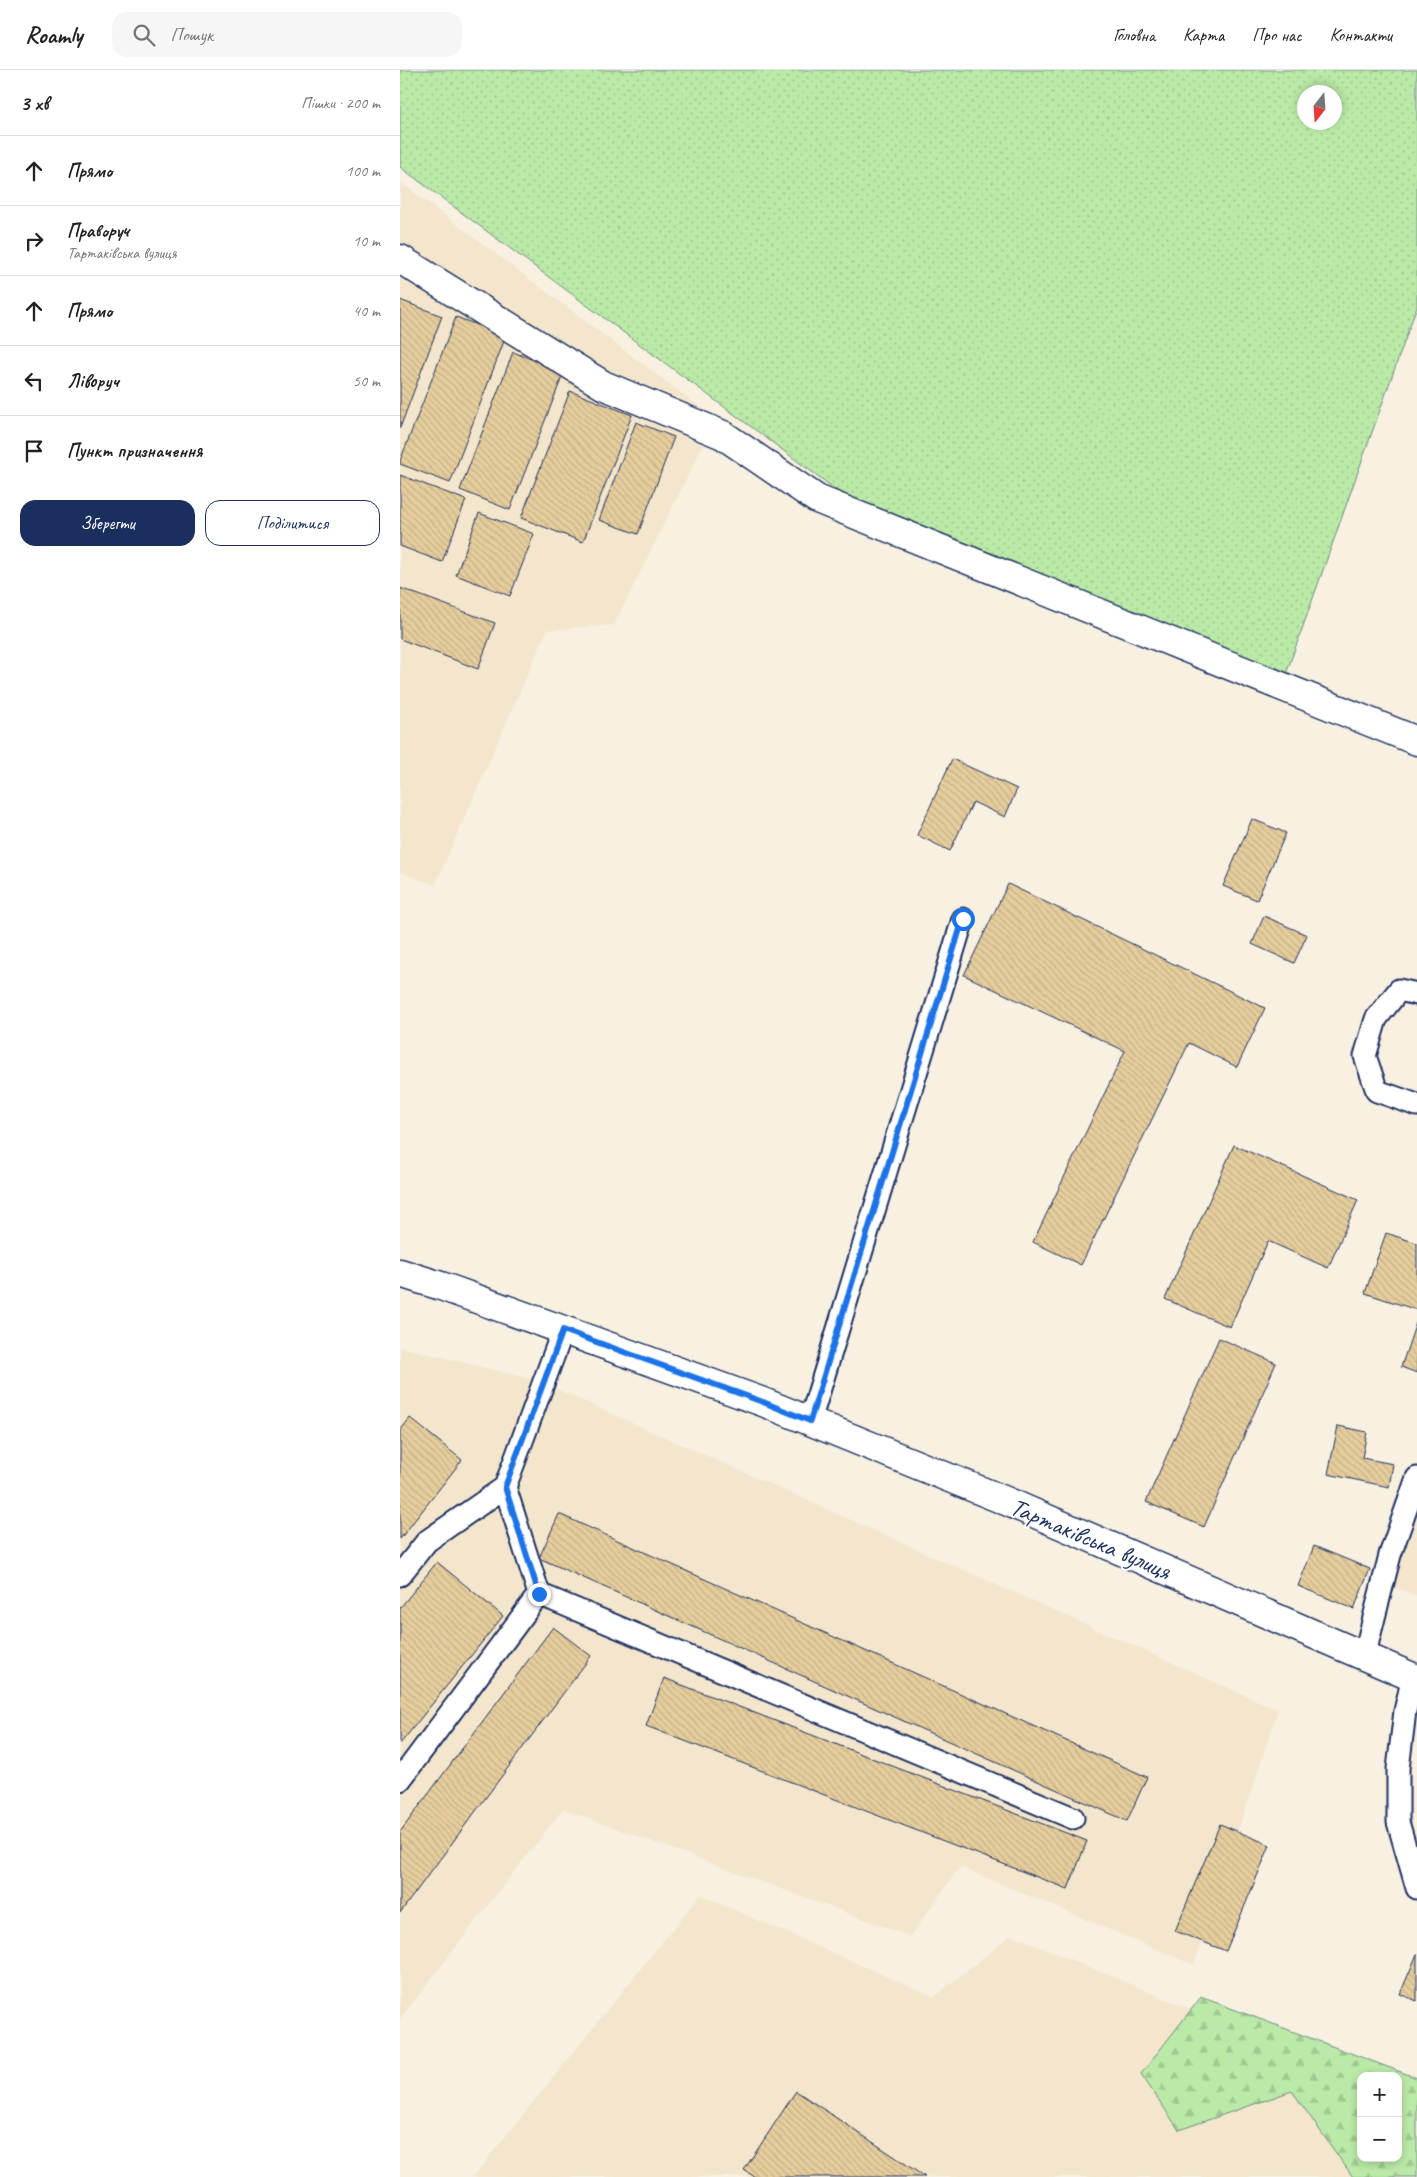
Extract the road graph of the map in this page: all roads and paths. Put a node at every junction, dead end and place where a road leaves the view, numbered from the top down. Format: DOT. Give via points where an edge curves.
graph roads {
  1 [pos="400,259"];
  2 [pos="1417,741"];
  3 [pos="963,919"];
  4 [pos="1417,994"];
  5 [pos="1417,1106"];
  6 [pos="400,1273"];
  7 [pos="563,1330"];
  8 [pos="810,1421"];
  9 [pos="1417,1478"];
  10 [pos="505,1487"];
  11 [pos="400,1575"];
  12 [pos="539,1594"];
  13 [pos="1364,1657"];
  14 [pos="1415,1678"];
  15 [pos="400,1780"];
  16 [pos="1073,1818"];
  17 [pos="1417,1888"];
  1 -- 2 [label="street" via="603,385 723,435 817,499"];
  3 -- 8 [label="lane"];
  4 -- 5 [label="lane" via="1398,990 1376,1019 1365,1056 1377,1091"];
  6 -- 7 [label="street, Тартаківська вулиця"];
  7 -- 8 [label="street, Тартаківська вулиця"];
  7 -- 10 [label="lane"];
  8 -- 13 [label="street, Тартаківська вулиця" via="1006,1501"];
  9 -- 13 [label="lane" via="1390,1555"];
  10 -- 11 [label="lane" via="427,1541"];
  10 -- 12 [label="lane"];
  12 -- 15 [label="lane"];
  12 -- 16 [label="lane"];
  13 -- 14 [label="street, Тартаківська вулиця"];
  14 -- 17 [label="lane" via="1404,1711 1398,1769 1398,1822"];
}
